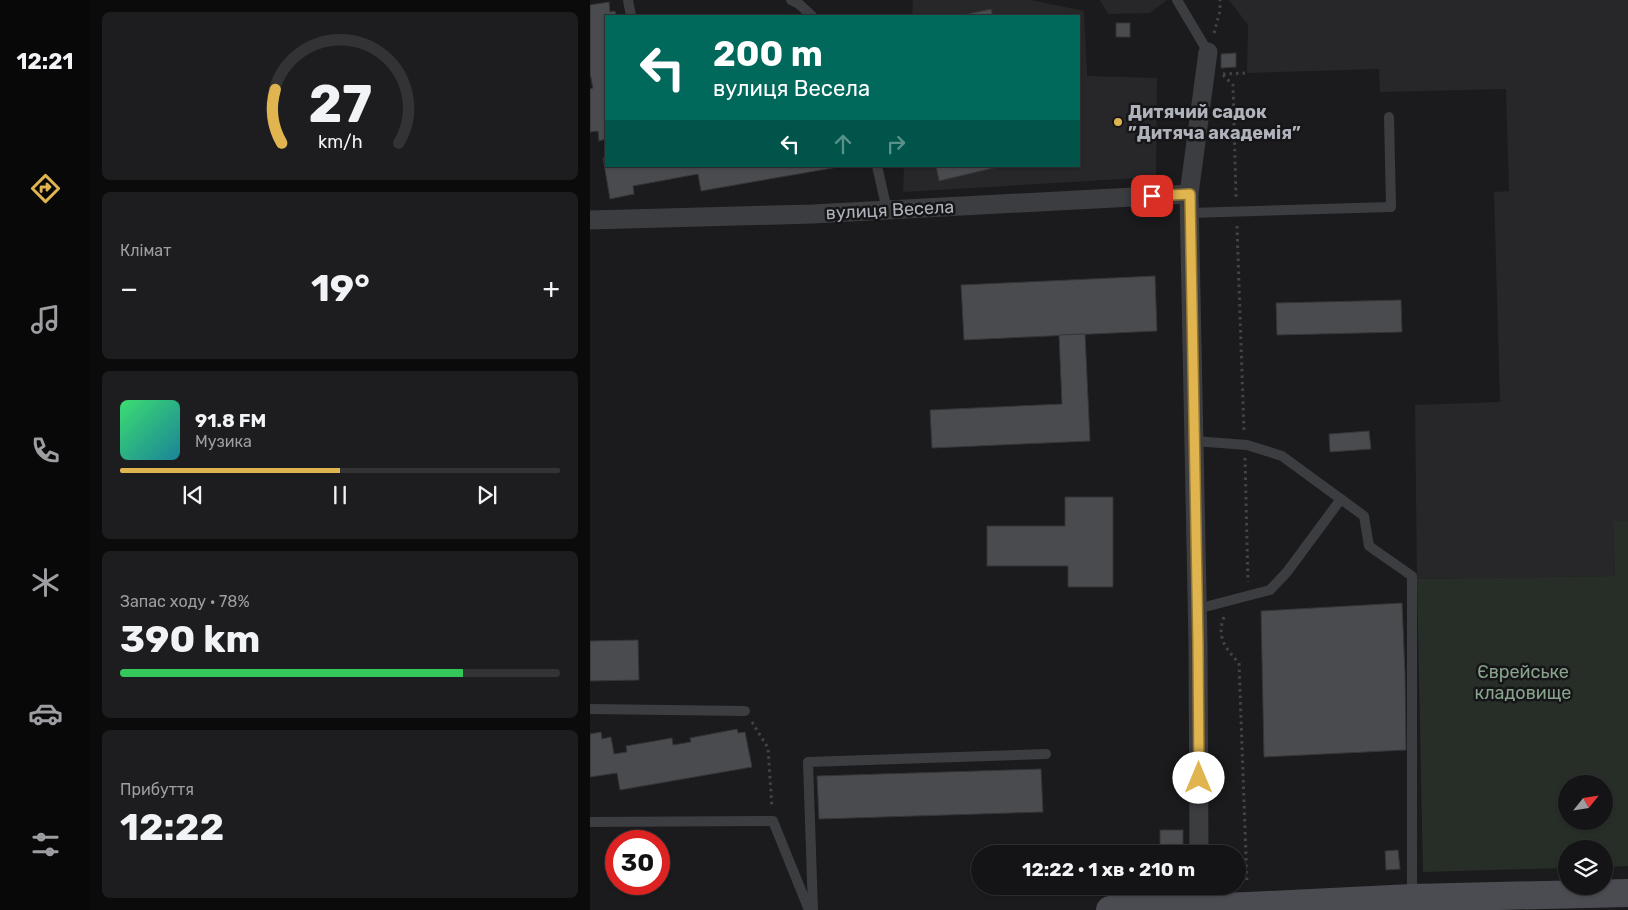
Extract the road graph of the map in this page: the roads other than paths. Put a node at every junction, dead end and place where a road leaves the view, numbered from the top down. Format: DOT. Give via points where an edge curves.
graph roads {
  1 [pos="628,0"];
  2 [pos="791,0"];
  3 [pos="1177,0"];
  4 [pos="631,15"];
  5 [pos="811,15"];
  6 [pos="1208,52"];
  7 [pos="1389,117"];
  8 [pos="877,167"];
  9 [pos="1190,194"];
  10 [pos="887,210"];
  11 [pos="1190,213"];
  12 [pos="590,220"];
  13 [pos="1194,441"];
  14 [pos="1341,499"];
  15 [pos="1197,609"];
  16 [pos="590,709"];
  17 [pos="745,711"];
  18 [pos="1046,754"];
  19 [pos="590,822"];
  20 [pos="1199,845"];
  21 [pos="1628,892"];
  22 [pos="1412,898"];
  23 [pos="1199,901"];
  24 [pos="1460,904"];
  25 [pos="809,910"];
  26 [pos="814,910"];
  27 [pos="1110,910"];
  1 -- 4 [label="lane"];
  2 -- 5 [label="lane"];
  3 -- 6 [label="lane"];
  6 -- 9 [label="street"];
  7 -- 11 [label="lane" via="1391,206"];
  8 -- 10 [label="lane"];
  9 -- 10 [label="street, вулиця Весела"];
  9 -- 11 [label="street"];
  10 -- 12 [label="street, вулиця Весела"];
  11 -- 13 [label="street"];
  13 -- 14 [label="lane" via="1244,445 1282,456"];
  13 -- 15 [label="street"];
  14 -- 15 [label="lane" via="1270,590"];
  14 -- 22 [label="lane" via="1364,516 1369,546 1412,576"];
  15 -- 20 [label="street"];
  16 -- 17 [label="lane"];
  18 -- 26 [label="lane" via="808,762"];
  19 -- 25 [label="lane" via="773,821"];
  21 -- 24 [label="main road"];
  22 -- 23 [label="main road"];
  22 -- 24 [label="main road"];
  23 -- 27 [label="main road"];
}
